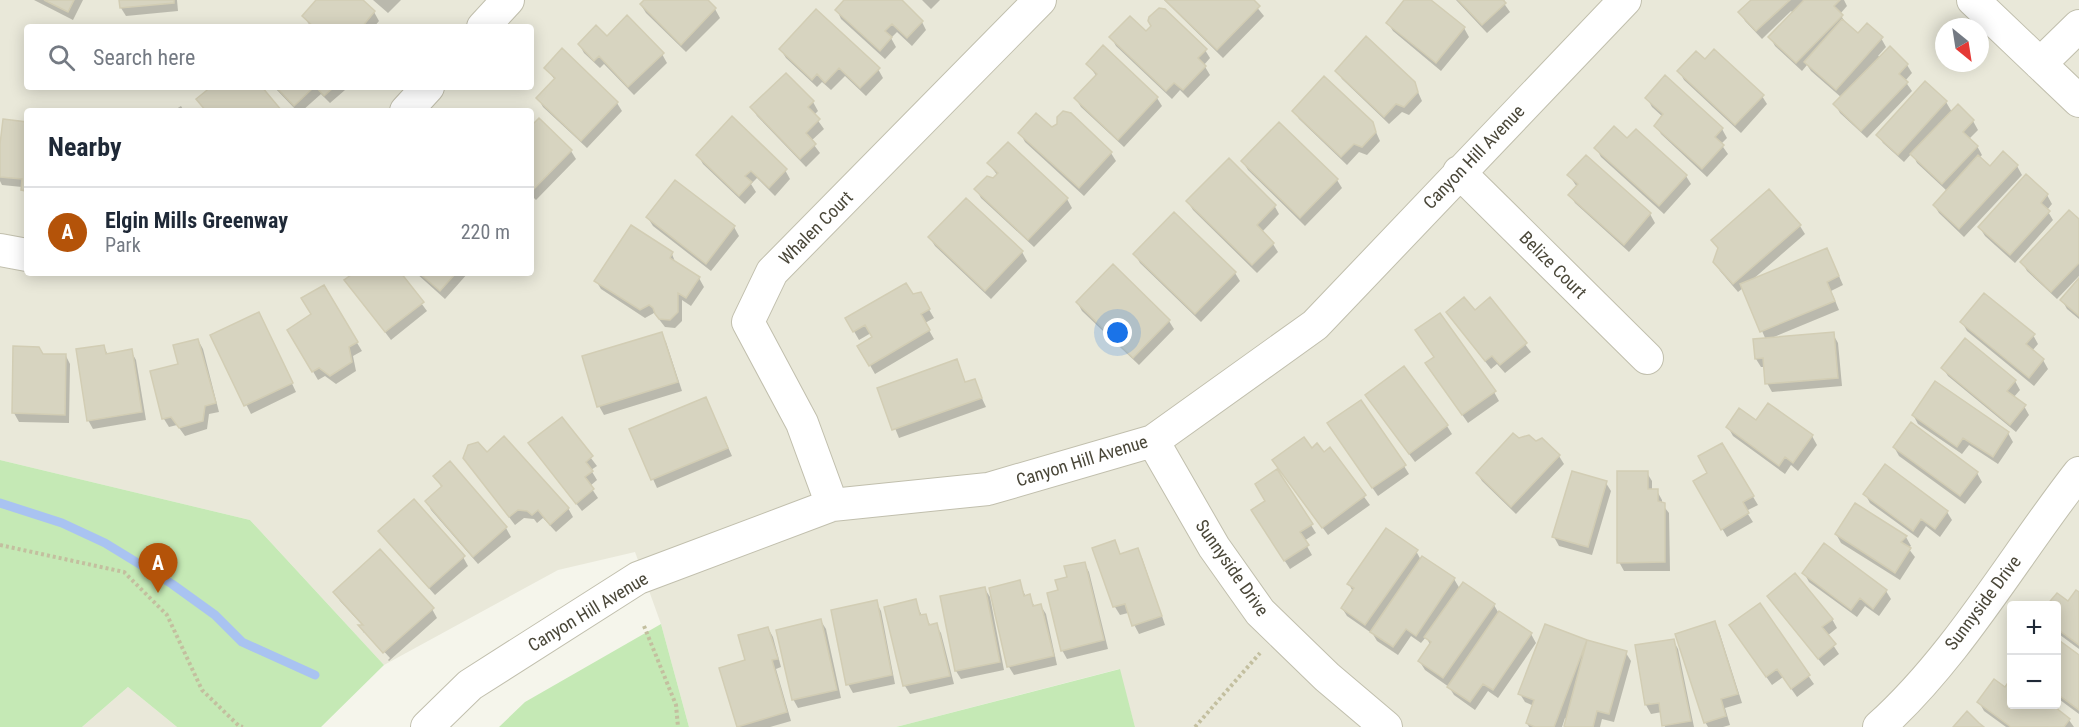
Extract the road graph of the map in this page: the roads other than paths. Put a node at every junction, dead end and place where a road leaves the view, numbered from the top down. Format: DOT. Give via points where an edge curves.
graph roads {
  1 [pos="508,0"];
  2 [pos="1040,0"];
  3 [pos="1625,0"];
  4 [pos="1973,0"];
  5 [pos="486,24"];
  6 [pos="2079,26"];
  7 [pos="2040,64"];
  8 [pos="425,90"];
  9 [pos="2079,101"];
  10 [pos="409,108"];
  11 [pos="1459,172"];
  12 [pos="0,250"];
  13 [pos="24,254"];
  14 [pos="1647,358"];
  15 [pos="1153,441"];
  16 [pos="2079,472"];
  17 [pos="832,505"];
  18 [pos="427,727"];
  19 [pos="1386,727"];
  20 [pos="1879,727"];
  1 -- 5 [label="street"];
  2 -- 17 [label="street, Whalen Court" via="772,272 748,322 802,423"];
  3 -- 11 [label="street, Canyon Hill Avenue"];
  4 -- 7 [label="street"];
  6 -- 7 [label="street"];
  7 -- 9 [label="street"];
  8 -- 10 [label="street"];
  11 -- 14 [label="street, Belize Court"];
  11 -- 15 [label="street, Canyon Hill Avenue" via="1315,325"];
  12 -- 13 [label="street"];
  15 -- 17 [label="street, Canyon Hill Avenue" via="988,489"];
  15 -- 19 [label="street, Sunnyside Drive" via="1214,546 1260,612"];
  16 -- 20 [label="street, Sunnyside Drive" via="1954,644"];
  17 -- 18 [label="street, Canyon Hill Avenue" via="638,578 470,685"];
}
